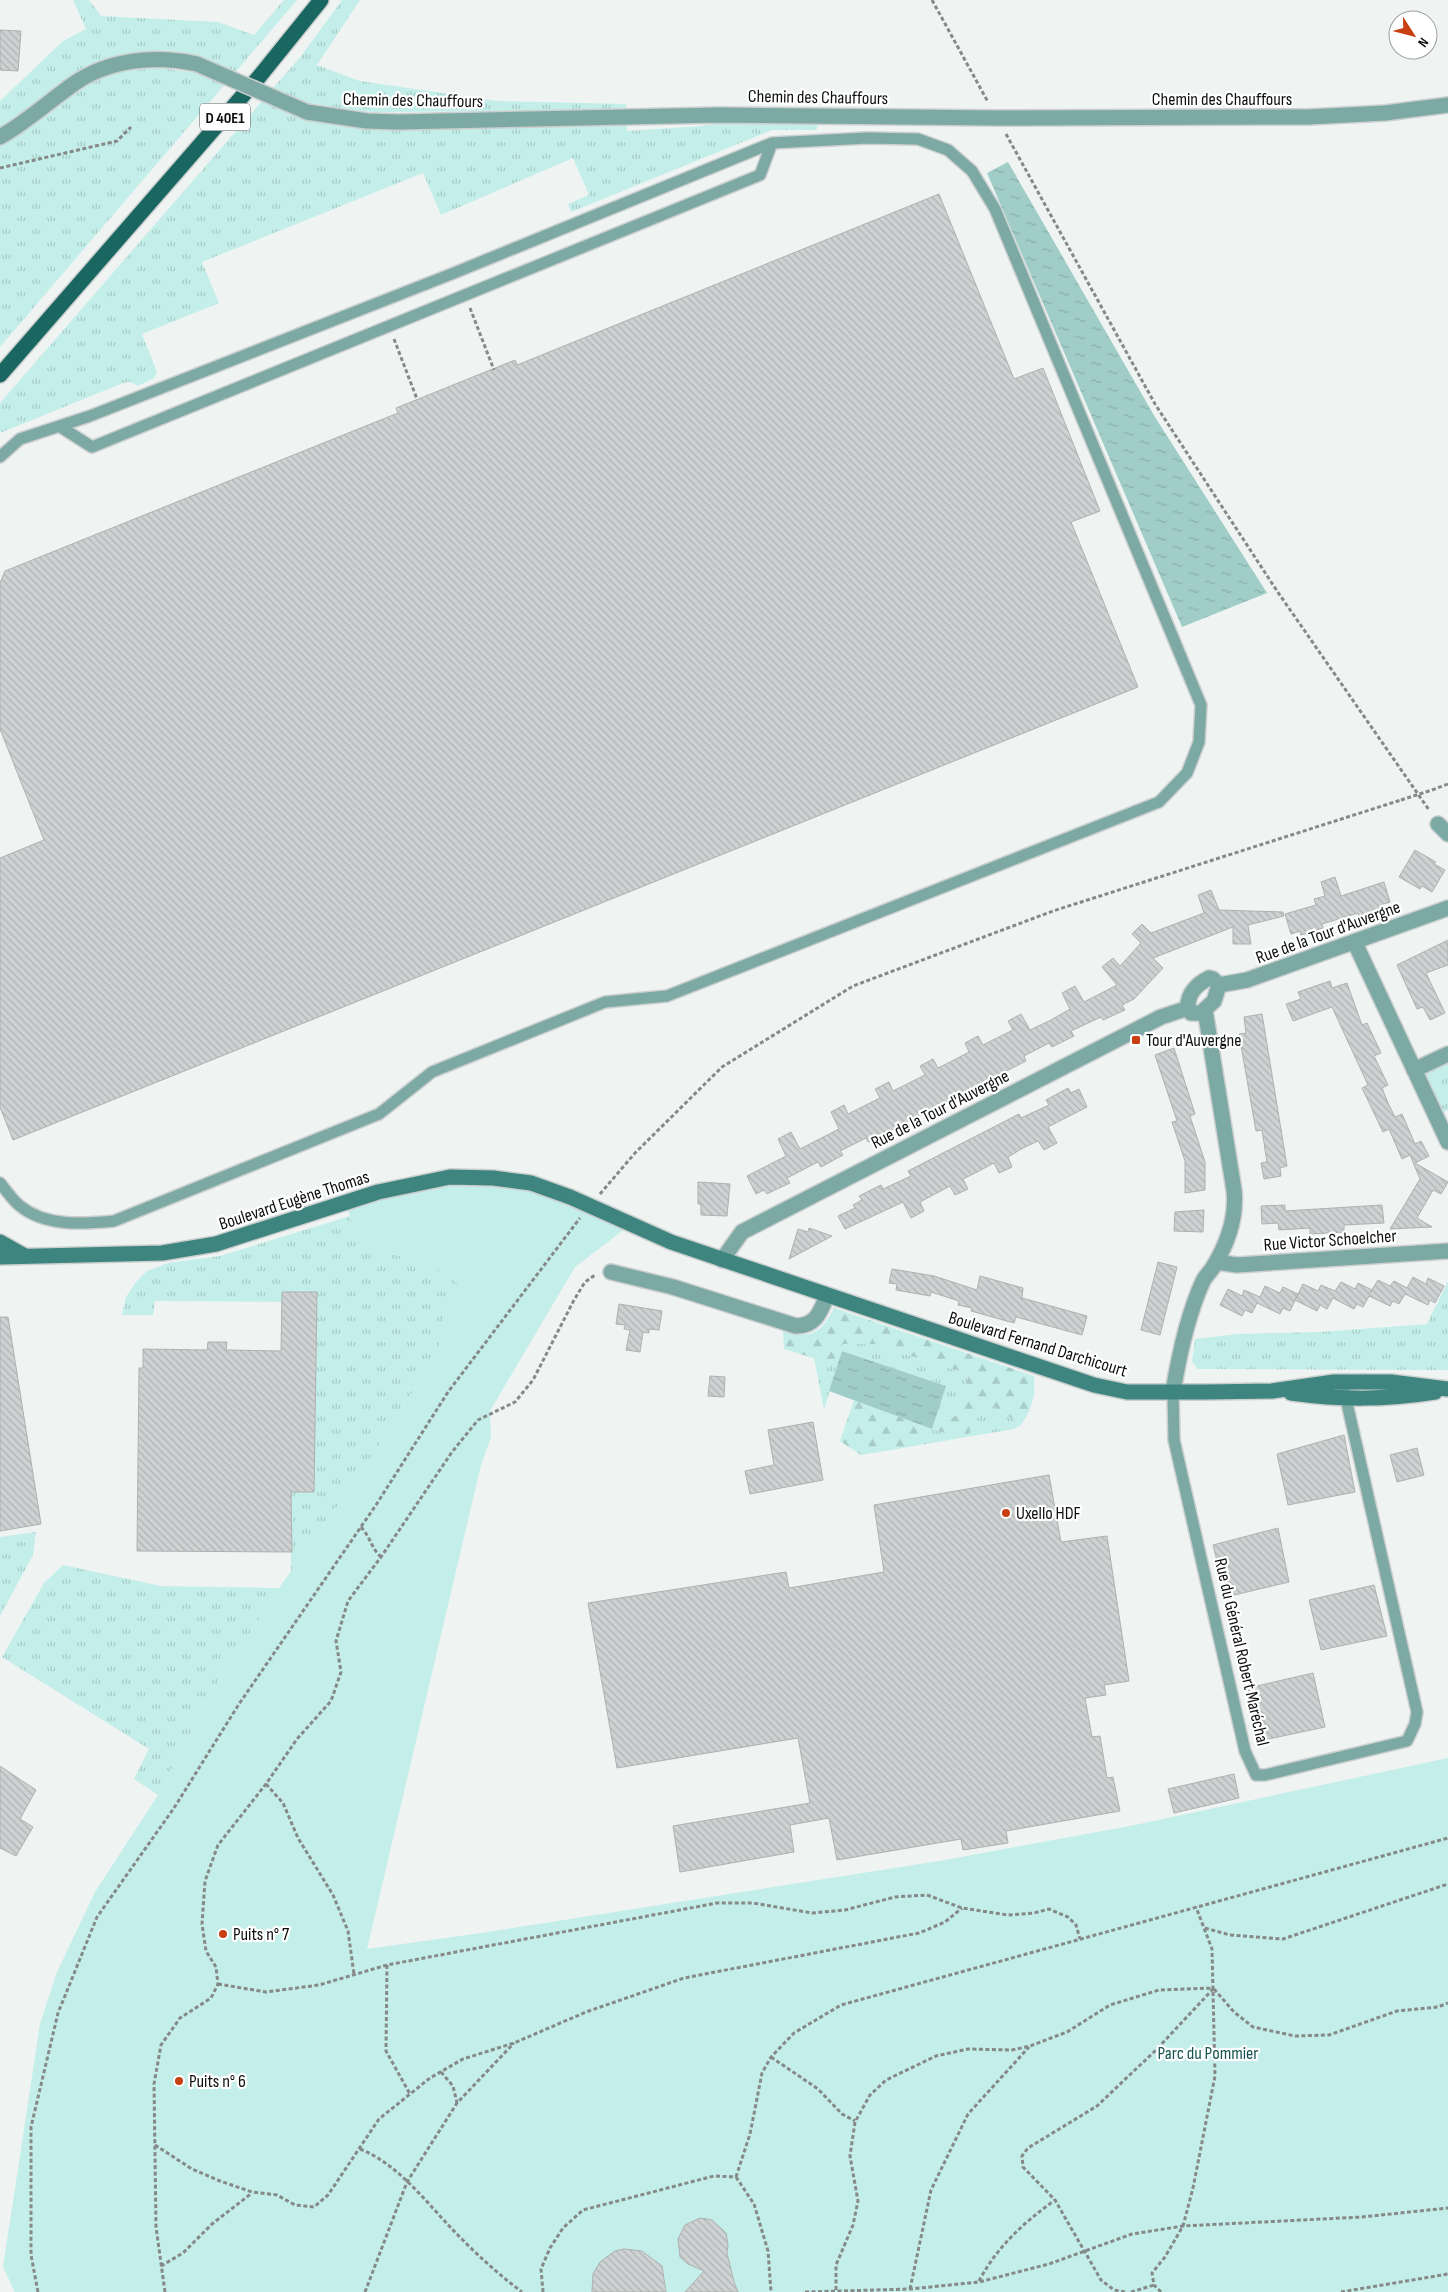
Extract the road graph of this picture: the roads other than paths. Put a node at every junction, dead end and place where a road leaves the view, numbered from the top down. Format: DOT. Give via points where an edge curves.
graph roads {
  1 [pos="321,0"];
  2 [pos="1448,105"];
  3 [pos="0,137"];
  4 [pos="772,143"];
  5 [pos="0,375"];
  6 [pos="59,426"];
  7 [pos="0,457"];
  8 [pos="1448,908"];
  9 [pos="1355,943"];
  10 [pos="1219,985"];
  11 [pos="1188,1008"];
  12 [pos="1205,1010"];
  13 [pos="1448,1054"];
  14 [pos="1414,1070"];
  15 [pos="1443,1119"];
  16 [pos="1448,1142"];
  17 [pos="0,1183"];
  18 [pos="0,1242"];
  19 [pos="1448,1251"];
  20 [pos="25,1256"];
  21 [pos="0,1257"];
  22 [pos="722,1260"];
  23 [pos="1216,1262"];
  24 [pos="611,1272"];
  25 [pos="827,1296"];
  26 [pos="1344,1382"];
  27 [pos="1448,1390"];
  28 [pos="1272,1391"];
  29 [pos="1173,1392"];
  30 [pos="1345,1399"];
  1 -- 5 [label="main road, D 40E1" via="259,77"];
  2 -- 3 [label="street, Chemin des Chauffours, bridge" via="1308,117 719,115 398,122 308,112 197,64 148,60 121,63 96,71"];
  4 -- 6 [label="lane" via="454,273"];
  4 -- 6 [label="lane" via="760,175 92,448"];
  4 -- 17 [label="lane" via="918,139 948,150 972,171 995,209 1201,705 1199,742 1187,774 1160,802 667,996 605,1002 432,1072 379,1114 114,1221 80,1224 46,1219 20,1207"];
  6 -- 7 [label="lane" via="20,439"];
  8 -- 9 [label="street, Rue de la Tour d'Auvergne"];
  9 -- 10 [label="street, Rue de la Tour d'Auvergne" via="1247,980"];
  9 -- 14 [label="street"];
  10 -- 11 [label="street, Rue de la Tour d'Auvergne" via="1209,978 1200,984 1189,997"];
  10 -- 12 [label="street" via="1214,1001"];
  11 -- 12 [label="street" via="1191,1013 1198,1014"];
  11 -- 22 [label="street, Rue de la Tour d'Auvergne" via="1161,1017 742,1232"];
  12 -- 23 [label="street" via="1236,1205 1233,1224"];
  13 -- 14 [label="street"];
  14 -- 15 [label="street"];
  15 -- 16 [label="street"];
  18 -- 20 [label="main road, Boulevard Eugène Thomas"];
  19 -- 23 [label="street, Rue Victor Schoelcher" via="1237,1265"];
  20 -- 21 [label="main road, Boulevard Eugène Thomas"];
  20 -- 22 [label="main road, Boulevard Eugène Thomas, bridge" via="162,1253 216,1244 378,1192 450,1177 531,1183"];
  22 -- 25 [label="main road, Boulevard Fernand Darchicourt"];
  23 -- 29 [label="street" via="1205,1278 1191,1313"];
  24 -- 25 [label="street" via="673,1287 796,1326 813,1322"];
  25 -- 29 [label="main road, Boulevard Fernand Darchicourt" via="1094,1385 1127,1392"];
  26 -- 27 [label="main road, Boulevard Fernand Darchicourt" via="1391,1382"];
  26 -- 28 [label="main road, Boulevard Fernand Darchicourt"];
  26 -- 30 [label="lane"];
  27 -- 30 [label="main road, Boulevard Fernand Darchicourt" via="1391,1399"];
  28 -- 29 [label="main road, Boulevard Fernand Darchicourt"];
  28 -- 30 [label="main road, Boulevard Fernand Darchicourt"];
  29 -- 30 [label="lane, Rue du Général Robert Maréchal" via="1174,1440 1246,1751 1256,1774 1266,1775 1407,1741 1415,1724 1417,1712"];
}
